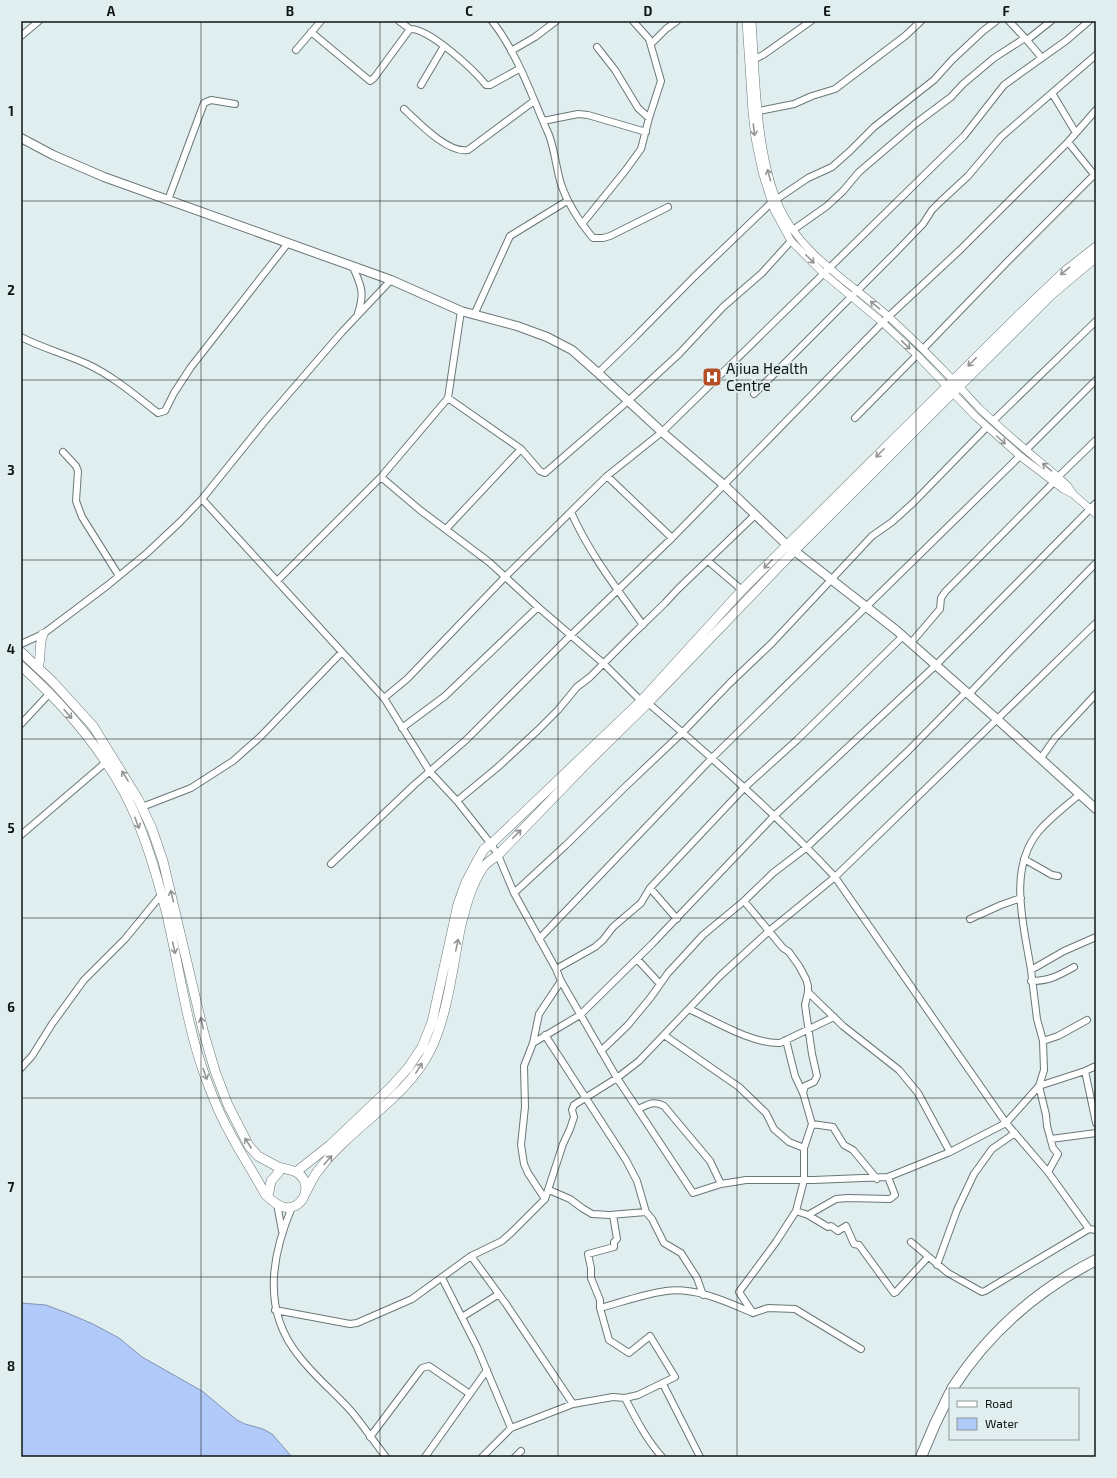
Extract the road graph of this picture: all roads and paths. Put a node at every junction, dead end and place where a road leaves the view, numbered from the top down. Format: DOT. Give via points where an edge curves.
graph roads {
  1 [pos="39,21"];
  2 [pos="321,21"];
  3 [pos="399,21"];
  4 [pos="492,21"];
  5 [pos="556,21"];
  6 [pos="633,21"];
  7 [pos="676,21"];
  8 [pos="746,21"];
  9 [pos="752,21"];
  10 [pos="811,21"];
  11 [pos="921,21"];
  12 [pos="996,21"];
  13 [pos="1009,21"];
  14 [pos="1051,21"];
  15 [pos="1089,21"];
  16 [pos="410,29"];
  17 [pos="311,32"];
  18 [pos="21,36"];
  19 [pos="1026,39"];
  20 [pos="651,44"];
  21 [pos="444,46"];
  22 [pos="597,47"];
  23 [pos="296,50"];
  24 [pos="511,51"];
  25 [pos="1096,55"];
  26 [pos="1042,58"];
  27 [pos="755,59"];
  28 [pos="519,69"];
  29 [pos="421,86"];
  30 [pos="1052,93"];
  31 [pos="534,101"];
  32 [pos="235,104"];
  33 [pos="404,109"];
  34 [pos="1096,110"];
  35 [pos="755,112"];
  36 [pos="649,118"];
  37 [pos="543,121"];
  38 [pos="646,132"];
  39 [pos="1076,134"];
  40 [pos="21,138"];
  41 [pos="1068,142"];
  42 [pos="1095,174"];
  43 [pos="168,200"];
  44 [pos="567,201"];
  45 [pos="774,202"];
  46 [pos="668,207"];
  47 [pos="582,224"];
  48 [pos="793,230"];
  49 [pos="791,241"];
  50 [pos="288,243"];
  51 [pos="1096,247"];
  52 [pos="1096,257"];
  53 [pos="353,267"];
  54 [pos="826,270"];
  55 [pos="391,280"];
  56 [pos="855,293"];
  57 [pos="461,311"];
  58 [pos="358,314"];
  59 [pos="474,315"];
  60 [pos="888,317"];
  61 [pos="1096,321"];
  62 [pos="882,322"];
  63 [pos="21,337"];
  64 [pos="923,349"];
  65 [pos="917,355"];
  66 [pos="598,372"];
  67 [pos="1096,380"];
  68 [pos="953,387"];
  69 [pos="754,394"];
  70 [pos="448,398"];
  71 [pos="628,401"];
  72 [pos="855,418"];
  73 [pos="993,421"];
  74 [pos="987,427"];
  75 [pos="662,432"];
  76 [pos="1096,440"];
  77 [pos="521,449"];
  78 [pos="1026,450"];
  79 [pos="63,452"];
  80 [pos="1020,456"];
  81 [pos="607,476"];
  82 [pos="382,477"];
  83 [pos="1056,479"];
  84 [pos="724,485"];
  85 [pos="202,499"];
  86 [pos="1096,503"];
  87 [pos="1090,508"];
  88 [pos="571,512"];
  89 [pos="1096,514"];
  90 [pos="755,515"];
  91 [pos="446,529"];
  92 [pos="672,538"];
  93 [pos="791,548"];
  94 [pos="708,561"];
  95 [pos="1096,564"];
  96 [pos="119,576"];
  97 [pos="505,577"];
  98 [pos="831,579"];
  99 [pos="277,581"];
  100 [pos="618,589"];
  101 [pos="742,590"];
  102 [pos="538,607"];
  103 [pos="867,607"];
  104 [pos="1096,623"];
  105 [pos="643,625"];
  106 [pos="43,634"];
  107 [pos="571,635"];
  108 [pos="903,636"];
  109 [pos="21,644"];
  110 [pos="911,644"];
  111 [pos="21,652"];
  112 [pos="342,652"];
  113 [pos="603,663"];
  114 [pos="936,665"];
  115 [pos="21,666"];
  116 [pos="38,667"];
  117 [pos="967,693"];
  118 [pos="49,694"];
  119 [pos="1096,694"];
  120 [pos="384,698"];
  121 [pos="645,702"];
  122 [pos="998,720"];
  123 [pos="21,724"];
  124 [pos="402,728"];
  125 [pos="683,732"];
  126 [pos="712,758"];
  127 [pos="1041,758"];
  128 [pos="105,762"];
  129 [pos="430,772"];
  130 [pos="744,788"];
  131 [pos="1080,794"];
  132 [pos="457,801"];
  133 [pos="142,807"];
  134 [pos="1096,809"];
  135 [pos="774,816"];
  136 [pos="21,835"];
  137 [pos="491,844"];
  138 [pos="807,848"];
  139 [pos="498,855"];
  140 [pos="1024,859"];
  141 [pos="331,864"];
  142 [pos="1058,876"];
  143 [pos="834,877"];
  144 [pos="650,888"];
  145 [pos="514,893"];
  146 [pos="161,895"];
  147 [pos="1021,898"];
  148 [pos="744,900"];
  149 [pos="676,919"];
  150 [pos="970,919"];
  151 [pos="769,930"];
  152 [pos="1096,937"];
  153 [pos="539,939"];
  154 [pos="637,960"];
  155 [pos="1074,967"];
  156 [pos="556,969"];
  157 [pos="1031,970"];
  158 [pos="561,981"];
  159 [pos="1031,981"];
  160 [pos="660,984"];
  161 [pos="808,992"];
  162 [pos="689,1009"];
  163 [pos="580,1015"];
  164 [pos="834,1017"];
  165 [pos="1087,1020"];
  166 [pos="808,1030"];
  167 [pos="545,1035"];
  168 [pos="664,1036"];
  169 [pos="786,1040"];
  170 [pos="1043,1041"];
  171 [pos="533,1042"];
  172 [pos="601,1051"];
  173 [pos="1096,1066"];
  174 [pos="21,1068"];
  175 [pos="1085,1072"];
  176 [pos="616,1078"];
  177 [pos="1039,1086"];
  178 [pos="803,1093"];
  179 [pos="585,1098"];
  180 [pos="638,1109"];
  181 [pos="1006,1123"];
  182 [pos="1096,1123"];
  183 [pos="812,1124"];
  184 [pos="1015,1133"];
  185 [pos="1096,1133"];
  186 [pos="1052,1139"];
  187 [pos="804,1148"];
  188 [pos="950,1152"];
  189 [pos="278,1167"];
  190 [pos="296,1172"];
  191 [pos="1048,1172"];
  192 [pos="888,1177"];
  193 [pos="877,1179"];
  194 [pos="804,1180"];
  195 [pos="721,1184"];
  196 [pos="549,1190"];
  197 [pos="306,1192"];
  198 [pos="265,1194"];
  199 [pos="545,1199"];
  200 [pos="277,1204"];
  201 [pos="292,1207"];
  202 [pos="796,1211"];
  203 [pos="646,1212"];
  204 [pos="613,1215"];
  205 [pos="808,1215"];
  206 [pos="1089,1229"];
  207 [pos="1096,1230"];
  208 [pos="282,1231"];
  209 [pos="912,1242"];
  210 [pos="471,1256"];
  211 [pos="928,1258"];
  212 [pos="1096,1260"];
  213 [pos="937,1264"];
  214 [pos="442,1278"];
  215 [pos="499,1294"];
  216 [pos="703,1295"];
  217 [pos="600,1308"];
  218 [pos="276,1310"];
  219 [pos="753,1313"];
  220 [pos="462,1317"];
  221 [pos="861,1349"];
  222 [pos="487,1370"];
  223 [pos="663,1384"];
  224 [pos="953,1388"];
  225 [pos="470,1394"];
  226 [pos="949,1395"];
  227 [pos="625,1398"];
  228 [pos="573,1404"];
  229 [pos="511,1428"];
  230 [pos="370,1437"];
  231 [pos="521,1451"];
  232 [pos="386,1457"];
  233 [pos="425,1457"];
  234 [pos="482,1457"];
  235 [pos="515,1457"];
  236 [pos="662,1457"];
  237 [pos="700,1457"];
  238 [pos="921,1457"];
  1 -- 18 [label="street"];
  2 -- 17 [label="street"];
  3 -- 16 [label="street"];
  4 -- 24 [label="street"];
  5 -- 24 [label="street" via="536,37"];
  6 -- 20 [label="street"];
  7 -- 20 [label="street"];
  8 -- 35 [label="street"];
  9 -- 27 [label="street"];
  10 -- 27 [label="street"];
  11 -- 35 [label="street" via="834,89 794,104"];
  12 -- 45 [label="street" via="934,80 874,127 832,167 808,178"];
  13 -- 19 [label="street"];
  14 -- 19 [label="street"];
  15 -- 26 [label="street"];
  16 -- 17 [label="street" via="370,81"];
  16 -- 21 [label="street" via="422,32"];
  17 -- 23 [label="street"];
  19 -- 26 [label="street"];
  19 -- 48 [label="street" via="994,58 951,97 859,172 827,206"];
  20 -- 36 [label="street" via="661,81"];
  21 -- 28 [label="street" via="456,54 488,86"];
  21 -- 29 [label="street"];
  22 -- 36 [label="street" via="615,70 638,108"];
  24 -- 28 [label="street"];
  25 -- 30 [label="street"];
  26 -- 54 [label="street" via="1004,85 964,136"];
  27 -- 35 [label="street"];
  28 -- 31 [label="street"];
  30 -- 39 [label="street"];
  30 -- 56 [label="street" via="1001,137 968,176 932,210 923,224"];
  31 -- 33 [label="street" via="464,151 435,136"];
  31 -- 37 [label="street"];
  32 -- 43 [label="street" via="211,100 204,104"];
  34 -- 39 [label="street"];
  35 -- 45 [label="street"];
  36 -- 38 [label="street"];
  37 -- 38 [label="street" via="578,114 588,115"];
  37 -- 44 [label="street" via="553,146"];
  38 -- 47 [label="street" via="641,149"];
  39 -- 41 [label="street"];
  40 -- 43 [label="main road" via="79,167"];
  41 -- 42 [label="street"];
  41 -- 60 [label="street" via="961,249"];
  42 -- 64 [label="street"];
  43 -- 50 [label="main road"];
  44 -- 47 [label="street"];
  44 -- 59 [label="street" via="510,236"];
  45 -- 48 [label="street"];
  45 -- 49 [label="street" via="780,222"];
  45 -- 66 [label="street"];
  46 -- 47 [label="street" via="603,238 594,238"];
  48 -- 54 [label="street"];
  49 -- 54 [label="street, one-way"];
  49 -- 71 [label="street" via="762,273"];
  50 -- 53 [label="main road"];
  50 -- 63 [label="street" via="191,367 165,411 158,413 123,384 87,364"];
  51 -- 68 [label="main road, one-way" via="1062,273"];
  52 -- 68 [label="main road"];
  53 -- 55 [label="main road"];
  53 -- 58 [label="street" via="362,291"];
  54 -- 56 [label="street"];
  54 -- 75 [label="street"];
  55 -- 57 [label="main road"];
  55 -- 58 [label="street"];
  60 -- 56 [label="street, one-way"];
  56 -- 62 [label="street"];
  56 -- 69 [label="street"];
  57 -- 59 [label="main road"];
  57 -- 70 [label="street"];
  58 -- 85 [label="street" via="265,421"];
  59 -- 66 [label="main road" via="547,337 572,350"];
  60 -- 62 [label="street"];
  60 -- 64 [label="street"];
  61 -- 73 [label="street"];
  62 -- 65 [label="street, one-way"];
  62 -- 84 [label="street"];
  64 -- 68 [label="street"];
  65 -- 68 [label="street"];
  65 -- 72 [label="street"];
  66 -- 71 [label="main road"];
  67 -- 78 [label="street"];
  68 -- 73 [label="street"];
  68 -- 74 [label="street"];
  68 -- 93 [label="main road"];
  70 -- 77 [label="street"];
  70 -- 82 [label="street"];
  71 -- 75 [label="main road"];
  71 -- 77 [label="street" via="545,473 540,472"];
  73 -- 78 [label="street"];
  74 -- 80 [label="street, one-way"];
  74 -- 98 [label="street" via="913,503 872,536"];
  75 -- 81 [label="street"];
  75 -- 84 [label="main road"];
  76 -- 83 [label="street"];
  77 -- 91 [label="street"];
  83 -- 78 [label="street, one-way"];
  79 -- 96 [label="street" via="78,471 76,501 82,516"];
  80 -- 83 [label="street"];
  80 -- 103 [label="street"];
  81 -- 88 [label="street"];
  81 -- 92 [label="street"];
  82 -- 91 [label="street"];
  82 -- 99 [label="street"];
  83 -- 87 [label="street"];
  83 -- 110 [label="street" via="945,592 941,598 940,609"];
  84 -- 90 [label="main road"];
  84 -- 92 [label="street"];
  85 -- 96 [label="street" via="147,553"];
  85 -- 99 [label="street"];
  86 -- 87 [label="street"];
  87 -- 89 [label="street"];
  87 -- 114 [label="street"];
  88 -- 97 [label="street"];
  88 -- 100 [label="street" via="580,533"];
  90 -- 93 [label="main road"];
  90 -- 94 [label="street"];
  91 -- 97 [label="street"];
  92 -- 100 [label="street"];
  93 -- 98 [label="main road"];
  93 -- 101 [label="main road, one-way"];
  93 -- 121 [label="main road"];
  94 -- 101 [label="street"];
  94 -- 105 [label="street"];
  95 -- 117 [label="street"];
  96 -- 106 [label="street"];
  97 -- 102 [label="street"];
  97 -- 120 [label="street" via="407,679"];
  98 -- 103 [label="main road"];
  98 -- 125 [label="street" via="772,643"];
  99 -- 112 [label="street"];
  100 -- 105 [label="street"];
  100 -- 107 [label="street"];
  101 -- 121 [label="main road"];
  102 -- 107 [label="street"];
  102 -- 124 [label="street" via="445,696"];
  103 -- 108 [label="main road"];
  103 -- 126 [label="street"];
  104 -- 122 [label="street"];
  105 -- 113 [label="street"];
  106 -- 109 [label="street"];
  106 -- 116 [label="main road" via="39,647"];
  107 -- 113 [label="street"];
  107 -- 129 [label="street" via="466,740"];
  108 -- 110 [label="main road"];
  108 -- 130 [label="street"];
  110 -- 114 [label="main road"];
  111 -- 116 [label="main road"];
  112 -- 120 [label="street"];
  112 -- 133 [label="street" via="260,737 233,761 191,788"];
  113 -- 121 [label="street"];
  113 -- 132 [label="street" via="538,730"];
  114 -- 117 [label="main road"];
  114 -- 135 [label="street"];
  115 -- 118 [label="main road"];
  133 -- 116 [label="main road, one-way" via="94,726"];
  117 -- 122 [label="main road"];
  117 -- 138 [label="street"];
  118 -- 123 [label="street"];
  118 -- 128 [label="main road, one-way" via="85,732"];
  119 -- 127 [label="street" via="1055,738"];
  120 -- 124 [label="street"];
  121 -- 125 [label="street"];
  121 -- 137 [label="main road"];
  139 -- 121 [label="main road, one-way"];
  122 -- 127 [label="main road"];
  122 -- 143 [label="street"];
  124 -- 129 [label="street"];
  125 -- 126 [label="street"];
  125 -- 145 [label="street"];
  126 -- 130 [label="street"];
  126 -- 153 [label="street"];
  127 -- 131 [label="main road"];
  128 -- 136 [label="street"];
  128 -- 146 [label="main road, one-way" via="124,792 135,816 152,861"];
  129 -- 132 [label="street"];
  129 -- 141 [label="street"];
  130 -- 135 [label="street"];
  130 -- 144 [label="street"];
  131 -- 134 [label="main road"];
  131 -- 140 [label="street" via="1039,831"];
  132 -- 137 [label="street"];
  189 -- 133 [label="main road, one-way" via="258,1156 249,1146 228,1105 215,1071 163,861"];
  135 -- 138 [label="street"];
  135 -- 149 [label="street"];
  137 -- 139 [label="street"];
  137 -- 190 [label="main road" via="476,863 458,904 432,1022 422,1047 391,1087 330,1145"];
  138 -- 143 [label="street"];
  138 -- 148 [label="street" via="773,872"];
  139 -- 145 [label="street"];
  197 -- 139 [label="main road, one-way" via="318,1171 398,1094 416,1074 431,1050 441,1024 465,908 472,886 482,867"];
  140 -- 142 [label="street"];
  140 -- 147 [label="street" via="1020,874"];
  143 -- 151 [label="street"];
  143 -- 181 [label="street"];
  144 -- 149 [label="street"];
  144 -- 156 [label="street" via="641,902 595,947"];
  145 -- 153 [label="street"];
  146 -- 174 [label="street" via="125,939 84,980"];
  146 -- 198 [label="main road, one-way" via="196,1048 205,1076 228,1130"];
  147 -- 150 [label="street"];
  147 -- 157 [label="street"];
  148 -- 151 [label="street"];
  148 -- 160 [label="street" via="703,935"];
  149 -- 154 [label="street"];
  151 -- 161 [label="street" via="799,966 806,979"];
  151 -- 162 [label="street"];
  152 -- 157 [label="street" via="1064,951"];
  153 -- 156 [label="street"];
  154 -- 160 [label="street"];
  154 -- 163 [label="street"];
  155 -- 159 [label="street" via="1056,977"];
  156 -- 158 [label="street"];
  157 -- 159 [label="street"];
  158 -- 163 [label="street"];
  158 -- 171 [label="street" via="539,1014"];
  159 -- 170 [label="street"];
  160 -- 172 [label="street" via="633,1019"];
  161 -- 164 [label="street"];
  161 -- 166 [label="street" via="805,1005"];
  162 -- 168 [label="street"];
  162 -- 169 [label="street" via="750,1038 775,1043"];
  163 -- 167 [label="street"];
  163 -- 172 [label="street"];
  164 -- 166 [label="street"];
  164 -- 188 [label="street" via="899,1070 918,1093"];
  165 -- 170 [label="street"];
  166 -- 169 [label="street"];
  166 -- 178 [label="street" via="817,1076 814,1082 805,1086"];
  167 -- 171 [label="street"];
  167 -- 179 [label="street"];
  168 -- 176 [label="street" via="639,1061"];
  168 -- 187 [label="street" via="738,1087 766,1114 774,1129 789,1142"];
  169 -- 178 [label="street" via="795,1076"];
  170 -- 177 [label="street" via="1044,1070"];
  171 -- 199 [label="street" via="524,1066 525,1107 521,1145 524,1164"];
  172 -- 176 [label="street"];
  173 -- 175 [label="street"];
  175 -- 177 [label="street"];
  175 -- 182 [label="street"];
  176 -- 179 [label="street"];
  176 -- 180 [label="street"];
  177 -- 181 [label="street"];
  177 -- 186 [label="street"];
  178 -- 183 [label="street"];
  179 -- 196 [label="street" via="572,1107 574,1117"];
  179 -- 203 [label="street" via="626,1160 637,1181"];
  180 -- 195 [label="street" via="653,1102 664,1106 710,1161"];
  180 -- 195 [label="street" via="693,1193"];
  181 -- 184 [label="street"];
  181 -- 188 [label="street"];
  183 -- 187 [label="street"];
  183 -- 193 [label="street" via="833,1127 844,1145 853,1150"];
  184 -- 191 [label="street"];
  184 -- 213 [label="street" via="992,1149 974,1174 957,1210"];
  185 -- 186 [label="street"];
  186 -- 191 [label="street" via="1053,1148 1058,1154"];
  187 -- 194 [label="street"];
  188 -- 192 [label="street"];
  189 -- 190 [label="main road"];
  189 -- 198 [label="main road" via="279,1172 271,1181 269,1192"];
  190 -- 197 [label="main road" via="304,1180"];
  191 -- 206 [label="street"];
  192 -- 193 [label="street"];
  192 -- 205 [label="street" via="895,1195 890,1199 836,1199"];
  193 -- 194 [label="street"];
  194 -- 195 [label="street" via="746,1180"];
  194 -- 202 [label="street"];
  196 -- 199 [label="street"];
  196 -- 204 [label="street" via="570,1198 592,1214"];
  197 -- 201 [label="main road" via="301,1202"];
  198 -- 200 [label="main road"];
  199 -- 210 [label="street" via="506,1238"];
  200 -- 201 [label="main road"];
  200 -- 208 [label="street"];
  201 -- 208 [label="street"];
  202 -- 205 [label="street"];
  202 -- 219 [label="street" via="739,1292"];
  203 -- 204 [label="street"];
  203 -- 216 [label="street" via="664,1242 681,1253 697,1278"];
  204 -- 217 [label="street" via="617,1239 614,1247 588,1254 591,1278 600,1300"];
  205 -- 211 [label="street" via="838,1231 846,1226 854,1244 859,1245 894,1293"];
  206 -- 207 [label="street"];
  206 -- 213 [label="street" via="982,1292"];
  208 -- 218 [label="street" via="274,1272 273,1294"];
  209 -- 211 [label="street"];
  210 -- 214 [label="street"];
  210 -- 215 [label="street"];
  211 -- 213 [label="street"];
  212 -- 224 [label="highway" via="1051,1286 1021,1309 973,1359"];
  214 -- 218 [label="street" via="412,1299 366,1320 350,1324"];
  214 -- 220 [label="street"];
  215 -- 220 [label="street"];
  215 -- 228 [label="street"];
  216 -- 217 [label="street" via="668,1291"];
  216 -- 219 [label="street"];
  217 -- 223 [label="street" via="609,1340 629,1353 650,1336 675,1377"];
  218 -- 230 [label="street" via="290,1344 298,1356 352,1412"];
  219 -- 221 [label="street" via="768,1308 795,1309"];
  220 -- 222 [label="street"];
  222 -- 225 [label="street"];
  222 -- 229 [label="street"];
  223 -- 227 [label="street" via="638,1396"];
  223 -- 237 [label="street"];
  225 -- 230 [label="street" via="429,1366 422,1368"];
  225 -- 233 [label="street"];
  226 -- 238 [label="highway"];
  227 -- 228 [label="street" via="613,1397"];
  227 -- 236 [label="street" via="653,1447"];
  228 -- 229 [label="street"];
  229 -- 234 [label="street"];
  230 -- 232 [label="street"];
  231 -- 235 [label="street"];
}
